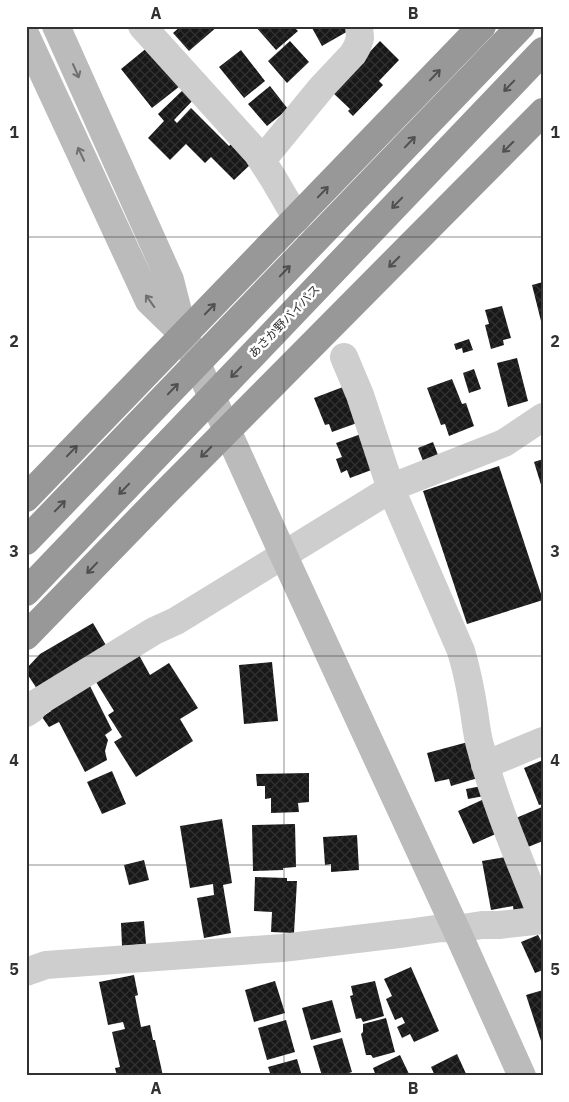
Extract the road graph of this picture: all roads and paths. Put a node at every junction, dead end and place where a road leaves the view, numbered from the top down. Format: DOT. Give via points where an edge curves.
graph roads {
  1 [pos="56,26"];
  2 [pos="142,26"];
  3 [pos="360,26"];
  4 [pos="482,26"];
  5 [pos="521,26"];
  6 [pos="26,36"];
  7 [pos="543,50"];
  8 [pos="543,112"];
  9 [pos="262,160"];
  10 [pos="297,219"];
  11 [pos="184,335"];
  12 [pos="344,358"];
  13 [pos="543,417"];
  14 [pos="228,430"];
  15 [pos="392,489"];
  16 [pos="26,498"];
  17 [pos="26,541"];
  18 [pos="283,554"];
  19 [pos="26,592"];
  20 [pos="26,636"];
  21 [pos="26,713"];
  22 [pos="543,741"];
  23 [pos="485,765"];
  24 [pos="543,919"];
  25 [pos="456,929"];
  26 [pos="26,972"];
  27 [pos="522,1076"];
  1 -- 11 [label="street, one-way" via="170,280"];
  2 -- 9 [label="street"];
  3 -- 9 [label="street" via="360,38 353,54"];
  10 -- 4 [label="highway, one-way"];
  17 -- 5 [label="highway, one-way, bridge"];
  11 -- 6 [label="street, one-way" via="149,301"];
  7 -- 19 [label="highway, あさか野バイパス, one-way, bridge"];
  8 -- 14 [label="highway, one-way"];
  9 -- 10 [label="street"];
  11 -- 10 [label="highway, one-way"];
  11 -- 14 [label="street"];
  16 -- 11 [label="highway, one-way"];
  12 -- 15 [label="street"];
  13 -- 15 [label="street" via="504,443"];
  14 -- 18 [label="street"];
  14 -- 20 [label="highway, one-way"];
  15 -- 18 [label="street"];
  15 -- 23 [label="street" via="461,651"];
  18 -- 21 [label="street" via="35,704"];
  18 -- 25 [label="street"];
  22 -- 23 [label="street"];
  23 -- 24 [label="street"];
  24 -- 25 [label="street"];
  25 -- 26 [label="street" via="442,928 282,948 46,965"];
  25 -- 27 [label="street"];
}
